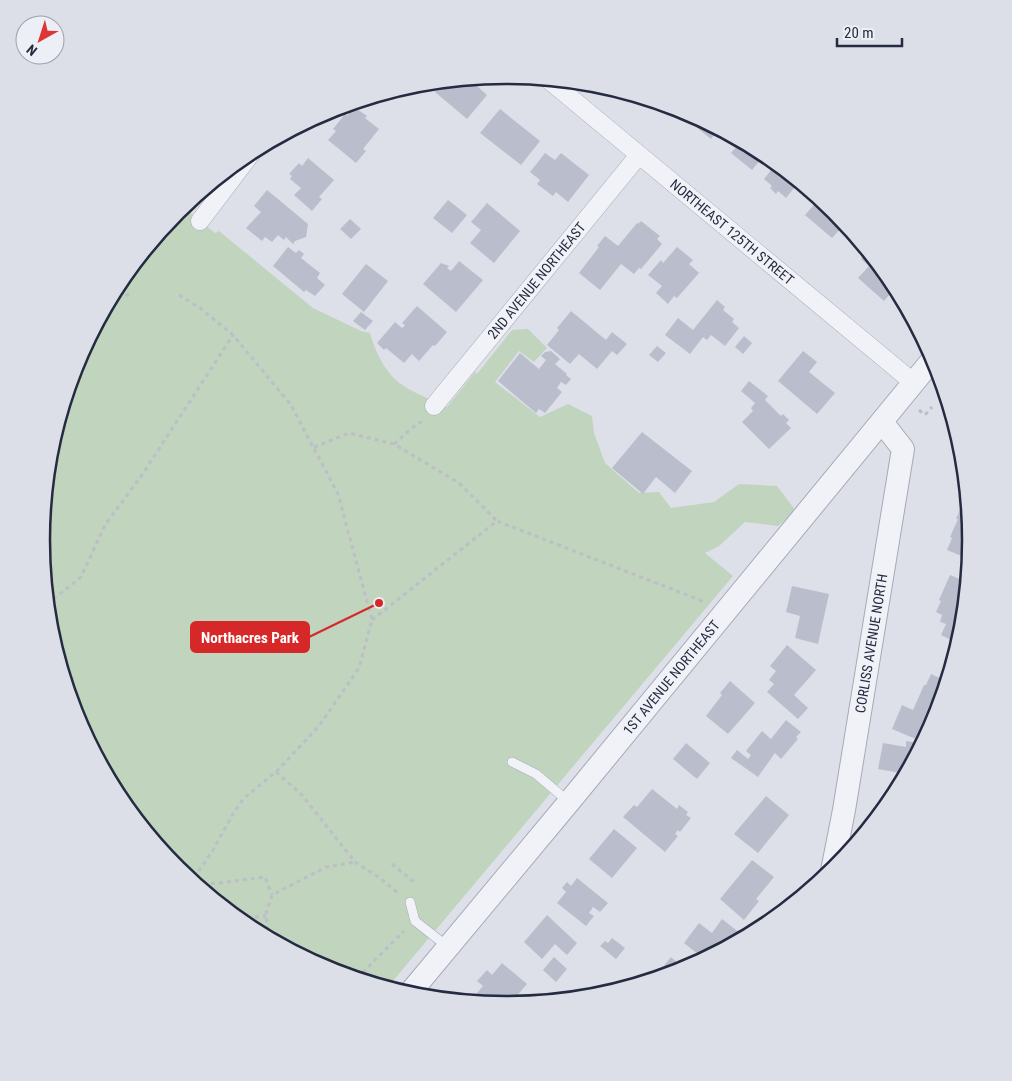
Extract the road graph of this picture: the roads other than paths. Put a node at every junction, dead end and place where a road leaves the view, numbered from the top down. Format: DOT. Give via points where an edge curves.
graph roads {
  1 [pos="557,87"];
  2 [pos="639,155"];
  3 [pos="238,172"];
  4 [pos="200,221"];
  5 [pos="927,366"];
  6 [pos="914,383"];
  7 [pos="434,406"];
  8 [pos="882,422"];
  9 [pos="512,762"];
  10 [pos="569,802"];
  11 [pos="835,856"];
  12 [pos="410,902"];
  13 [pos="448,947"];
  14 [pos="414,987"];
  1 -- 2 [label="street, NORTHEAST 125TH STREET"];
  2 -- 6 [label="street, NORTHEAST 125TH STREET"];
  2 -- 7 [label="street, 2ND AVENUE NORTHEAST"];
  3 -- 4 [label="street"];
  5 -- 6 [label="street, 1ST AVENUE NORTHEAST"];
  6 -- 8 [label="street, 1ST AVENUE NORTHEAST"];
  8 -- 10 [label="street, 1ST AVENUE NORTHEAST"];
  8 -- 11 [label="street, CORLISS AVENUE NORTH" via="903,449"];
  9 -- 10 [label="lane" via="536,774"];
  10 -- 13 [label="street, 1ST AVENUE NORTHEAST"];
  12 -- 13 [label="lane" via="415,921"];
  13 -- 14 [label="street, 1ST AVENUE NORTHEAST"];
}
